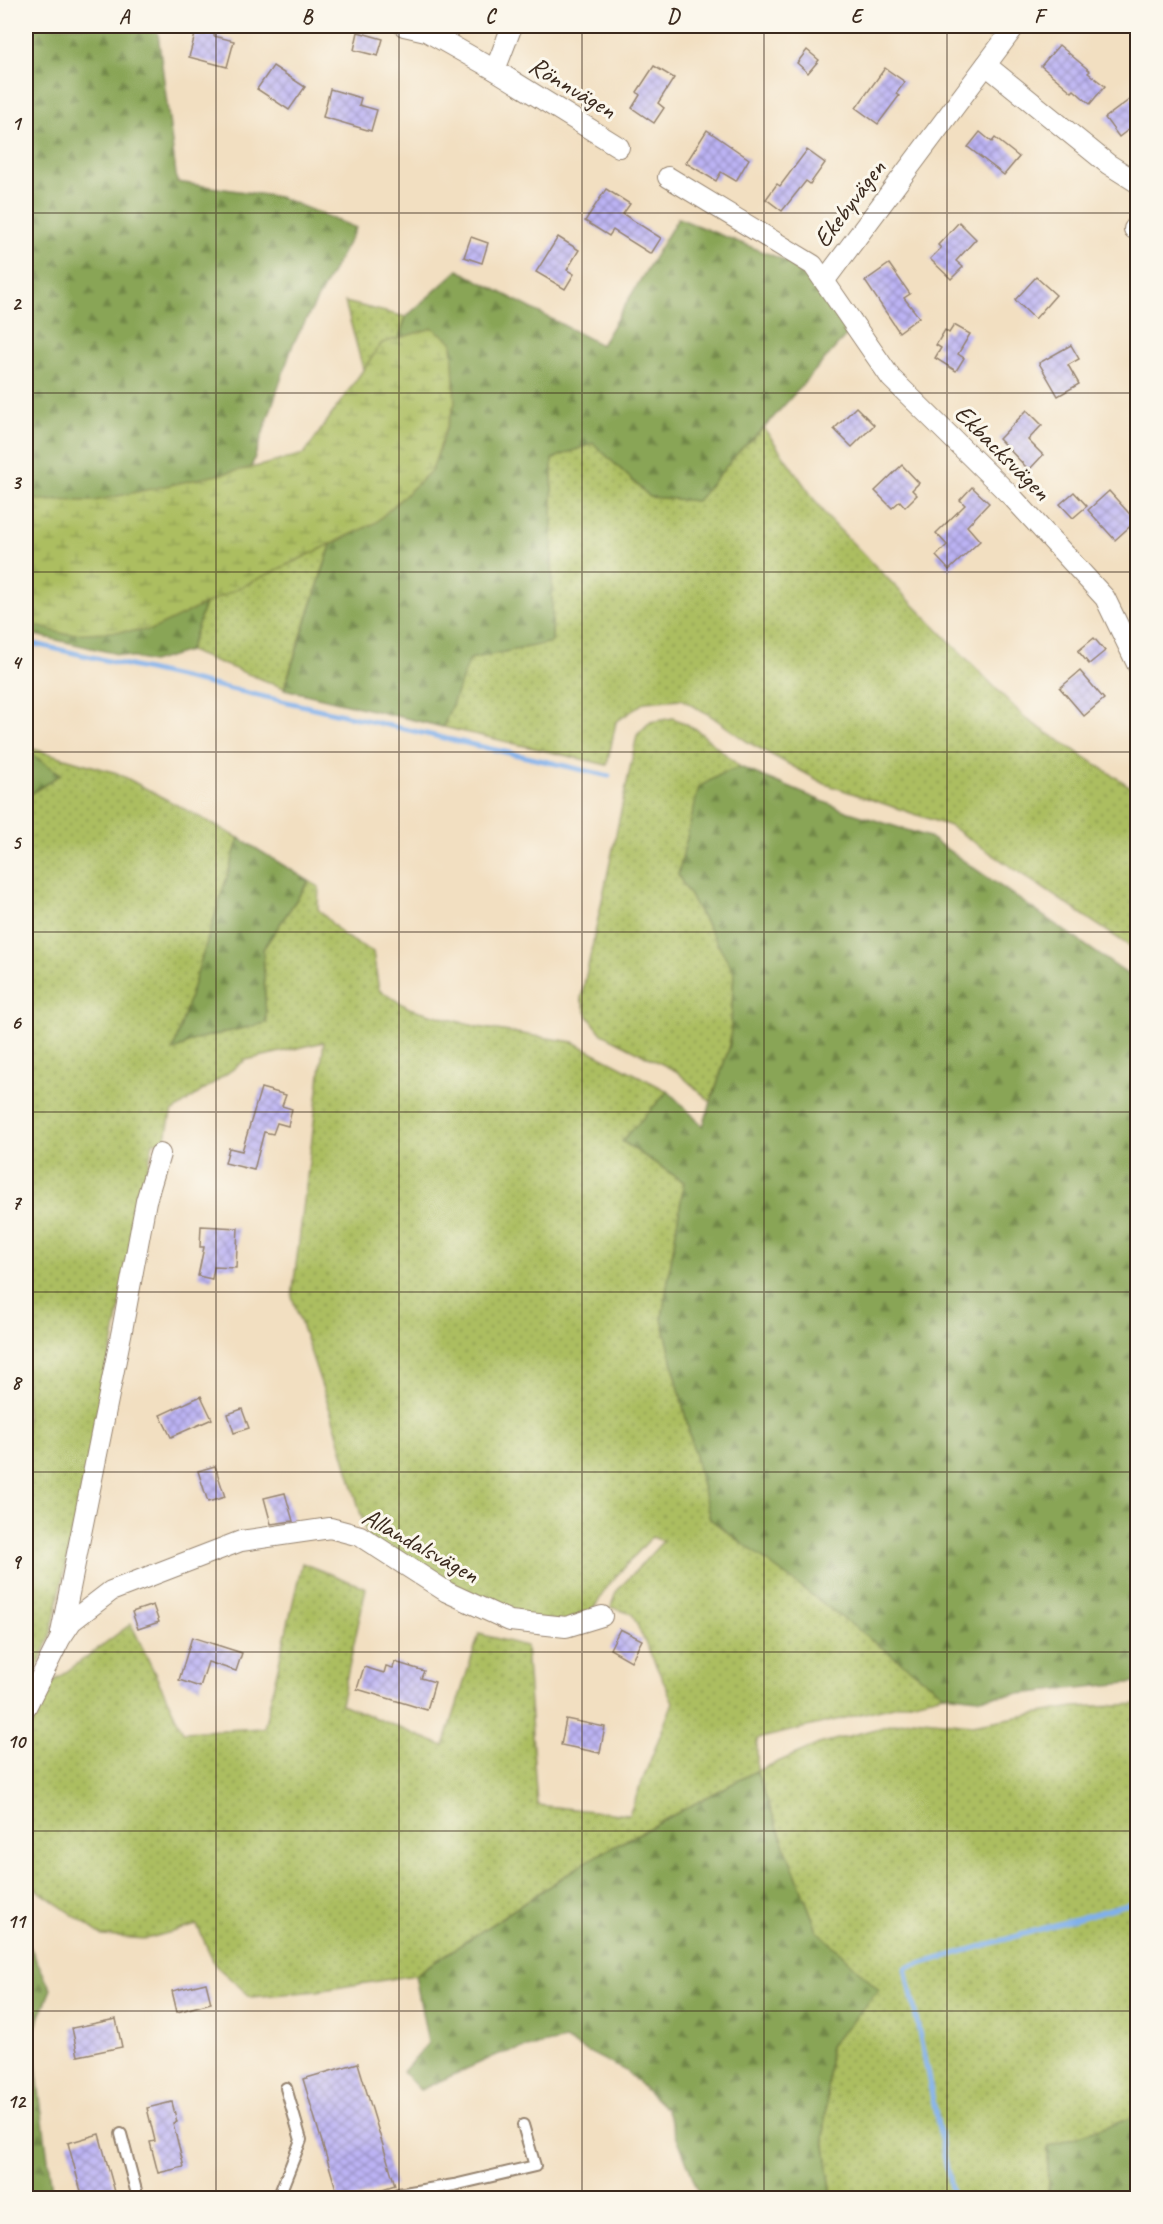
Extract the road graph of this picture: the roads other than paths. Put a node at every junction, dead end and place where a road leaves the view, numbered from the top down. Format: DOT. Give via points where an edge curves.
graph roads {
  1 [pos="404,26"];
  2 [pos="512,26"];
  3 [pos="1015,26"];
  4 [pos="986,66"];
  5 [pos="495,70"];
  6 [pos="619,147"];
  7 [pos="668,177"];
  8 [pos="1137,183"];
  9 [pos="825,280"];
  10 [pos="1137,666"];
  11 [pos="160,1154"];
  12 [pos="602,1616"];
  13 [pos="60,1639"];
  14 [pos="26,1707"];
  15 [pos="286,2088"];
  16 [pos="524,2125"];
  17 [pos="121,2134"];
  18 [pos="138,2199"];
  19 [pos="278,2199"];
  20 [pos="389,2199"];
  1 -- 5 [label="street, Rönnvägen" via="426,31"];
  2 -- 5 [label="street"];
  3 -- 4 [label="street, Ekebyvägen"];
  4 -- 8 [label="street"];
  4 -- 9 [label="street, Ekebyvägen"];
  5 -- 6 [label="street, Rönnvägen"];
  7 -- 9 [label="street, Ekebyvägen" via="813,265"];
  9 -- 10 [label="street, Ekbacksvägen" via="891,378 1014,499 1105,598"];
  11 -- 13 [label="street, Allandalsvägen" via="146,1201"];
  12 -- 13 [label="street, Allandalsvägen" via="566,1627 510,1621 447,1592 360,1536 330,1528 241,1540 111,1591 72,1622"];
  13 -- 14 [label="street, Allandalsvägen"];
  15 -- 19 [label="lane" via="301,2140"];
  16 -- 20 [label="lane" via="535,2166"];
  17 -- 18 [label="lane"];
}
